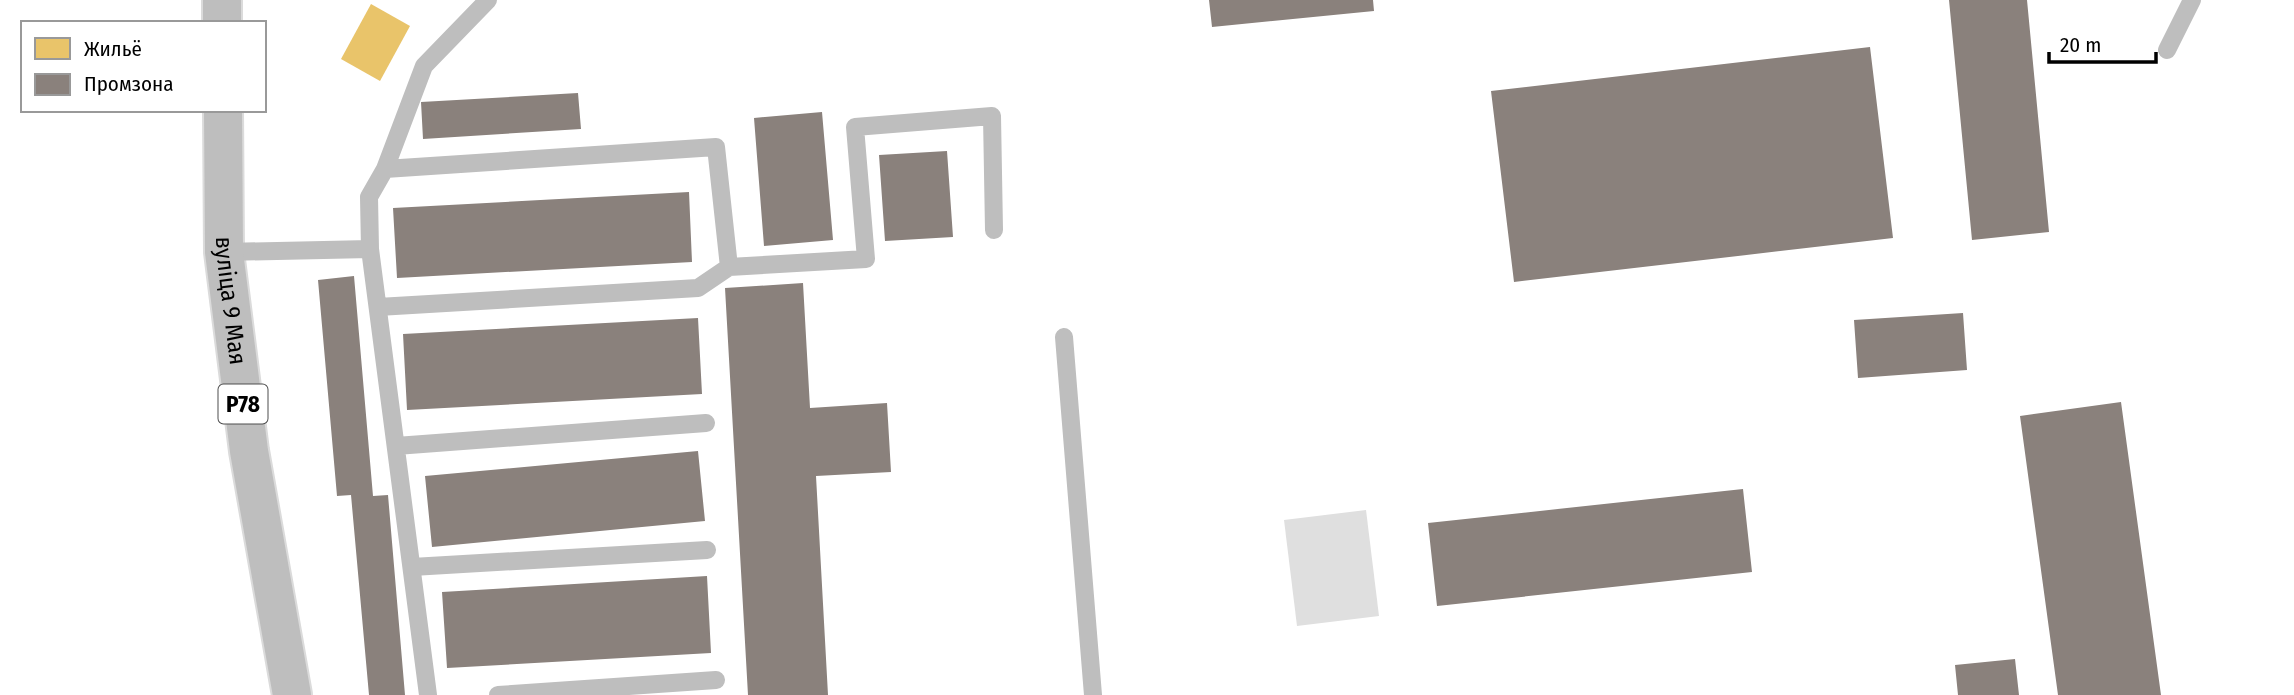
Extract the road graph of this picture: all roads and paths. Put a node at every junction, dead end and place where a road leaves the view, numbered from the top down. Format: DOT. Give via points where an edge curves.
graph roads {
  1 [pos="222,0"];
  2 [pos="488,0"];
  3 [pos="2192,0"];
  4 [pos="222,21"];
  5 [pos="2167,50"];
  6 [pos="223,112"];
  7 [pos="385,169"];
  8 [pos="994,230"];
  9 [pos="370,249"];
  10 [pos="225,252"];
  11 [pos="730,267"];
  12 [pos="378,307"];
  13 [pos="1064,337"];
  14 [pos="706,423"];
  15 [pos="396,446"];
  16 [pos="707,550"];
  17 [pos="412,567"];
  18 [pos="716,680"];
  19 [pos="292,695"];
  20 [pos="428,695"];
  21 [pos="498,695"];
  22 [pos="1093,695"];
  1 -- 4 [label="main road"];
  2 -- 7 [label="lane" via="424,66"];
  3 -- 5 [label="lane"];
  6 -- 10 [label="main road, вуліца 9 Мая / Р78"];
  7 -- 9 [label="lane" via="369,197"];
  7 -- 11 [label="lane" via="716,147"];
  8 -- 11 [label="lane" via="992,116 855,127 866,259"];
  9 -- 10 [label="lane"];
  9 -- 12 [label="lane"];
  10 -- 19 [label="main road, вуліца 9 Мая / Р78" via="249,451"];
  11 -- 12 [label="lane" via="698,288"];
  12 -- 15 [label="lane"];
  13 -- 22 [label="lane"];
  14 -- 15 [label="lane"];
  15 -- 17 [label="lane"];
  16 -- 17 [label="lane"];
  17 -- 20 [label="lane"];
  18 -- 21 [label="lane"];
}
